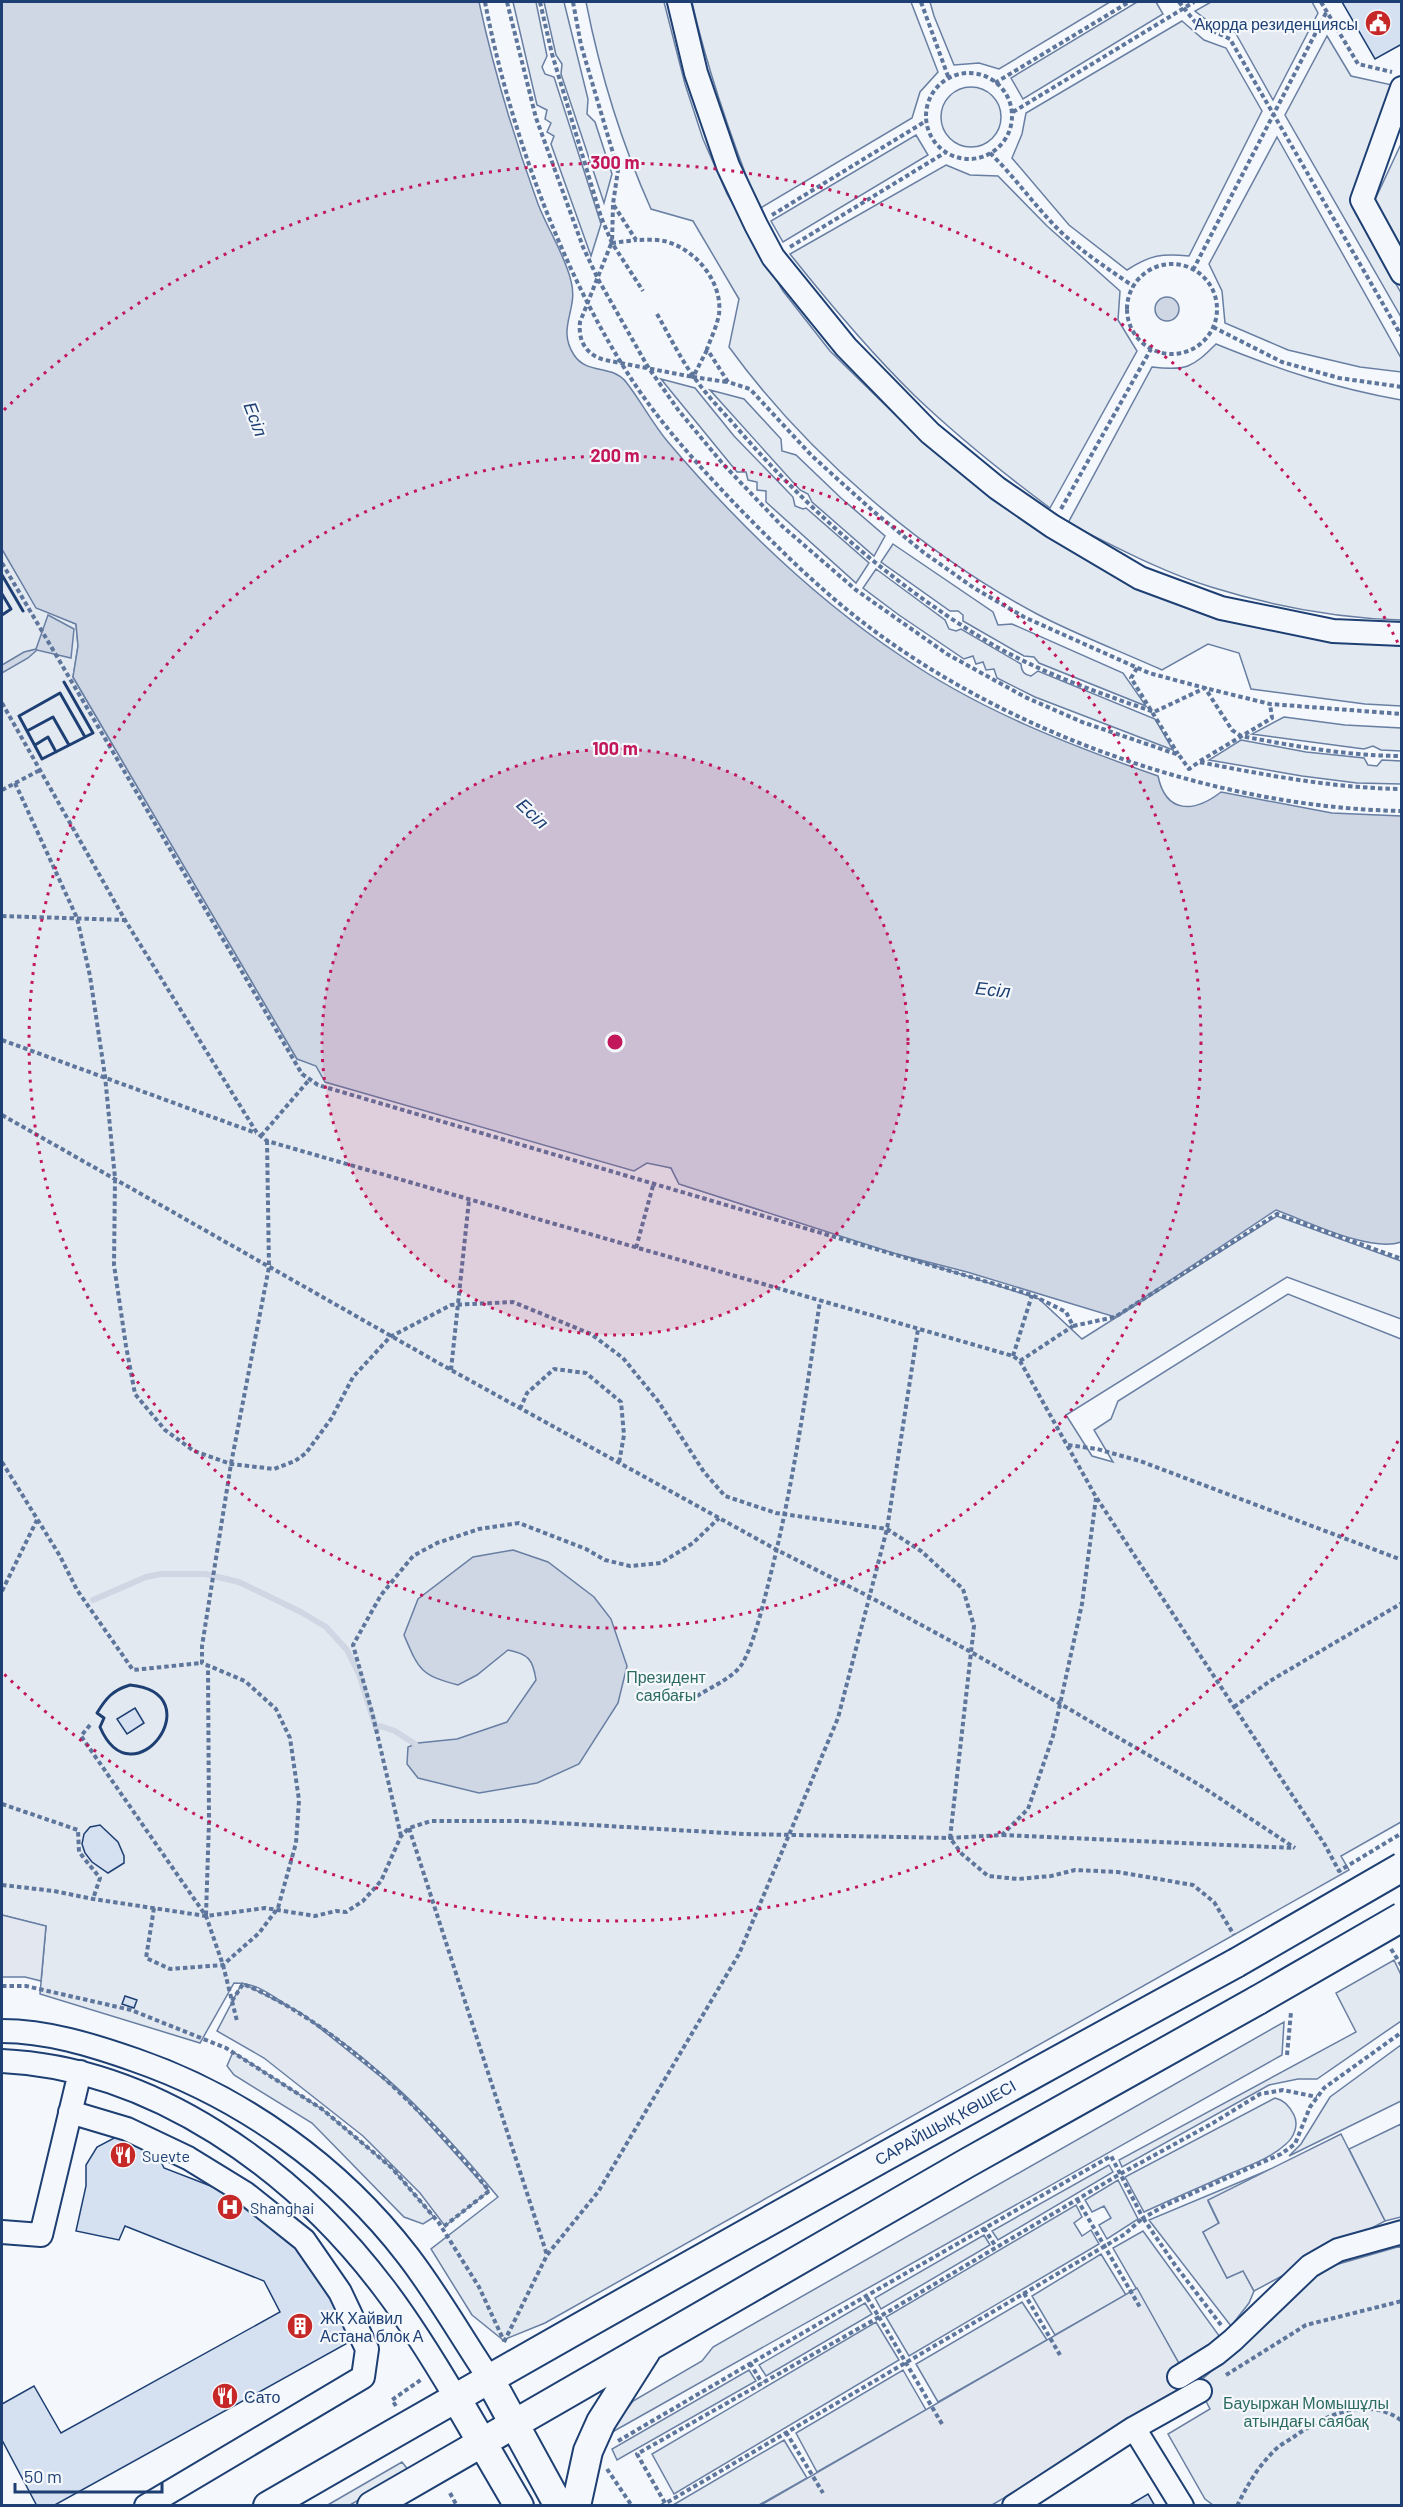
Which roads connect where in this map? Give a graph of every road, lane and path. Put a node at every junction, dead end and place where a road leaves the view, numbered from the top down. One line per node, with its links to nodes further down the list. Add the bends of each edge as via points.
1 (485, 2): 32 (path, via 523,143 556,233)
2 (507, 2): 29 (path, via 536,118)
3 (540, 2): 25 (path, via 552,54)
4 (573, 2): 22 (path, via 580,45 618,170)
5 (679, 2): 23 (street, via 696,73 728,165)
6 (921, 2): 14 (path)
7 (1129, 2): 15 (path)
8 (1179, 2): 11 (path)
9 (1194, 2): 11 (path)
10 (1321, 2): 12 (path)
11 (1183, 8): 17 (path); 18 (path, via 1196,23 1230,39)
12 (1327, 11): 13 (path, via 1358,64); 18 (path)
13 (1401, 74)
14 (949, 79): 15 (path, via 968,74); 19 (path, via 933,92 927,104)
15 (995, 83): 17 (path)
16 (1401, 88): 28 (street, via 1362,200)
17 (1013, 112): 21 (path, via 1002,144)
18 (1273, 115): 27 (path); 35 (path)
19 (926, 122): 20 (path, via 928,133); 23 (path)
20 (946, 152): 21 (path, via 962,159 977,159); 26 (path)
21 (990, 153): 30 (path, via 1061,231)
22 (613, 204): 24 (path); 25 (path)
23 (756, 225): 26 (street)
24 (636, 240): 25 (path); 36 (path, via 662,240 677,245 691,254 713,281 719,297 719,314)
25 (612, 243): 29 (path); 31 (path)
26 (774, 257): 43 (street, via 846,347 930,433 997,488)
27 (1193, 270): 30 (path, via 1171,264 1157,267); 34 (path, via 1214,294)
28 (1401, 273)
29 (598, 279): 32 (path); 39 (path)
30 (1133, 285): 37 (path, via 1127,315 1141,343)
31 (644, 291)
32 (589, 303): 38 (path); 38 (path, via 580,322 581,341 595,357)
33 (657, 314): 40 (path)
34 (1212, 327): 37 (path, via 1199,345 1185,352 1169,354); 42 (path, via 1282,362 1339,378)
35 (1401, 338)
36 (707, 349): 40 (path); 41 (path)
37 (1151, 349): 43 (path)
38 (622, 363): 39 (path); 58 (path, via 698,465 806,573 868,627 1008,713 1099,750)
39 (648, 367): 40 (path); 53 (path, via 723,464 782,526 856,590 947,654 1025,698)
40 (693, 377): 41 (path); 50 (path, via 766,461 827,521 896,579 992,644 1089,689)
41 (728, 382): 46 (path, via 750,389 812,456 873,511 974,588 1024,617)
42 (1401, 387)
43 (1052, 526): 45 (street, via 1140,578 1221,608 1333,631)
44 (2, 562): 68 (path)
45 (1401, 634)
46 (1137, 668): 47 (path); 50 (path, via 1131,678)
47 (1205, 688): 49 (path); 50 (path); 52 (path)
48 (2, 703): 57 (path)
49 (1270, 704): 51 (path); 52 (path, via 1272,718)
50 (1154, 712): 53 (path)
51 (1401, 714)
52 (1240, 736): 54 (path, via 1310,748); 55 (path)
53 (1179, 755): 56 (path)
54 (1401, 756)
55 (1199, 762): 56 (path); 60 (path, via 1289,780)
56 (1189, 769): 58 (path)
57 (40, 770): 59 (path); 65 (path)
58 (1185, 778): 62 (path, via 1294,800)
59 (15, 783): 61 (path); 64 (path)
60 (1401, 789)
61 (2, 790)
62 (1401, 811)
63 (2, 916): 64 (path)
64 (77, 918): 65 (path); 67 (path)
65 (125, 920): 70 (path)
66 (2, 1040): 67 (path)
67 (105, 1076): 70 (path); 72 (path)
68 (309, 1080): 70 (path); 73 (path)
69 (2, 1115): 72 (path)
70 (259, 1135): 71 (path)
71 (267, 1141): 74 (path); 77 (path)
72 (115, 1178): 77 (path); 91 (path, via 114,1265 135,1394 165,1430 194,1451)
73 (654, 1182): 75 (path); 78 (path)
74 (469, 1200): 75 (path); 80 (path)
75 (636, 1248): 79 (path)
76 (1401, 1259): 81 (path, via 1277,1214 1115,1317)
77 (269, 1267): 83 (path); 91 (path)
78 (1032, 1295): 81 (path, via 1066,1312); 84 (path)
79 (820, 1301): 82 (path); 93 (path)
80 (458, 1305): 83 (path); 86 (path); 93 (path, via 513,1302 591,1334 623,1358 724,1496)
81 (1073, 1326): 85 (path)
82 (918, 1329): 84 (path); 96 (path)
83 (390, 1337): 86 (path); 91 (path, via 353,1377 331,1419 306,1453 274,1470)
84 (1012, 1356): 85 (path)
85 (1020, 1361): 88 (path)
86 (451, 1370): 87 (path)
87 (520, 1409): 90 (path); 90 (path, via 527,1393 554,1369 586,1373 621,1402 624,1436)
88 (1068, 1445): 92 (path); 98 (path, via 1140,1461)
89 (2, 1462): 95 (path)
90 (619, 1463): 94 (path)
91 (231, 1464): 103 (path)
92 (1096, 1497): 106 (path, via 1082,1604); 107 (path)
93 (785, 1514): 96 (path); 97 (path)
94 (719, 1518): 97 (path); 114 (path, via 693,1543 661,1563 630,1566 605,1560 519,1524 479,1529 413,1556 381,1595 353,1645)
95 (37, 1520): 99 (path); 103 (path, via 77,1590 133,1670)
96 (887, 1529): 100 (path); 102 (path, via 921,1551 963,1589 974,1626)
97 (777, 1550): 100 (path); 105 (path, via 761,1613 742,1664)
98 (1401, 1560)
99 (2, 1591)
100 (868, 1596): 102 (path); 112 (path, via 838,1718)
101 (1401, 1603): 107 (path, via 1270,1681)
102 (971, 1652): 106 (path); 115 (path)
103 (202, 1663): 104 (path)
104 (208, 1666): 120 (path, via 245,1681 276,1709 290,1738 299,1800 296,1843); 121 (path)
105 (697, 1696)
106 (1059, 1704): 113 (path, via 1053,1736 1028,1809); 113 (path, via 1198,1784 1295,1848)
107 (1234, 1707): 111 (path, via 1326,1845 1339,1871)
108 (90, 1725): 121 (path, via 81,1736)
109 (2, 1803): 118 (path, via 78,1830 79,1852 100,1878)
110 (409, 1828): 112 (path, via 431,1821 523,1821); 114 (path); 144 (path)
111 (1401, 1833)
112 (790, 1834): 115 (path); 144 (path, via 739,1954 598,2192)
113 (1002, 1835): 115 (path)
114 (401, 1836): 120 (path, via 381,1881 363,1901 346,1912 315,1916)
115 (950, 1838): 123 (path, via 988,1876 1018,1879 1075,1870 1118,1872 1193,1885 1214,1902)
116 (1401, 1867): 158 (main road, САРАЙШЫҚ КӨШЕСІ, bridge, via 1236,1963 938,2125)
117 (2, 1885): 118 (path)
118 (93, 1899): 119 (path)
119 (154, 1908): 121 (path); 124 (path, via 146,1958 170,1969)
120 (276, 1910): 121 (path); 124 (path, via 259,1933)
121 (206, 1916): 124 (path)
122 (1401, 1917): 152 (main road, bridge)
123 (1234, 1935)
124 (223, 1965): 125 (path)
125 (232, 2001): 127 (path); 138 (path, via 243,1984 303,2016 401,2093 460,2154 489,2191)
126 (1291, 2012): 130 (path)
127 (237, 2021)
128 (2, 2031): 158 (street, via 40,2034 94,2046 160,2068 220,2096 304,2151 348,2189 408,2255)
129 (1401, 2032): 133 (path)
130 (1287, 2055)
131 (2, 2061): 132 (street)
132 (80, 2072): 134 (street); 161 (street, via 191,2118 284,2181 325,2219 384,2287)
133 (1317, 2097): 135 (path, via 1283,2090 1260,2094); 137 (path, via 1295,2144 1281,2154)
134 (70, 2112): 140 (street, via 41,2235); 174 (street, via 128,2129 188,2158 245,2193 303,2240 340,2292 367,2349 363,2377)
135 (1120, 2174): 136 (path); 137 (path); 139 (path, via 1111,2156)
136 (1077, 2199): 142 (path); 143 (path)
137 (1143, 2218): 142 (path); 150 (path)
138 (442, 2228)
139 (984, 2228): 143 (path); 146 (path)
140 (2, 2232)
141 (1401, 2232): 150 (street, via 1338,2250 1310,2266)
142 (1105, 2246): 145 (path); 148 (path)
143 (996, 2247): 149 (path)
144 (547, 2255): 151 (path)
145 (1023, 2293): 153 (path); 154 (path)
146 (866, 2296): 149 (path); 155 (path)
147 (1401, 2301): 160 (path, via 1306,2325)
148 (1141, 2309)
149 (879, 2317): 154 (path); 159 (path)
150 (1233, 2340): 157 (street)
151 (504, 2342)
152 (648, 2347): 164 (main road); 180 (main road, via 592,2441)
153 (1060, 2355)
154 (906, 2362): 165 (path); 167 (path)
155 (750, 2363): 159 (path); 169 (path)
156 (425, 2377): 162 (path, via 392,2400)
157 (1179, 2377)
158 (489, 2378): 161 (main road, САРАЙШЫҚ КӨШЕСІ); 164 (main road)
159 (762, 2384): 173 (path, via 637,2454)
160 (1200, 2391): 166 (street)
161 (456, 2398): 168 (main road); 175 (main road, САРАЙШЫҚ КӨШЕСІ)
162 (398, 2410)
163 (1401, 2421): 184 (path, via 1374,2409 1328,2415 1275,2450 1252,2477)
164 (514, 2424): 168 (main road); 179 (main road)
165 (942, 2424)
166 (1134, 2428): 182 (street); 183 (street)
167 (786, 2432): 172 (path); 173 (path)
168 (483, 2442): 176 (main road); 178 (main road)
169 (617, 2442)
170 (602, 2462): 181 (path)
171 (450, 2493): 177 (path)
172 (822, 2493)
173 (663, 2504)
174 (146, 2505)
175 (268, 2505)
176 (372, 2505)
177 (457, 2505)
178 (519, 2505)
179 (559, 2505)
180 (576, 2505)
181 (632, 2505)
182 (1014, 2505)
183 (1182, 2505)
184 (1237, 2505)

